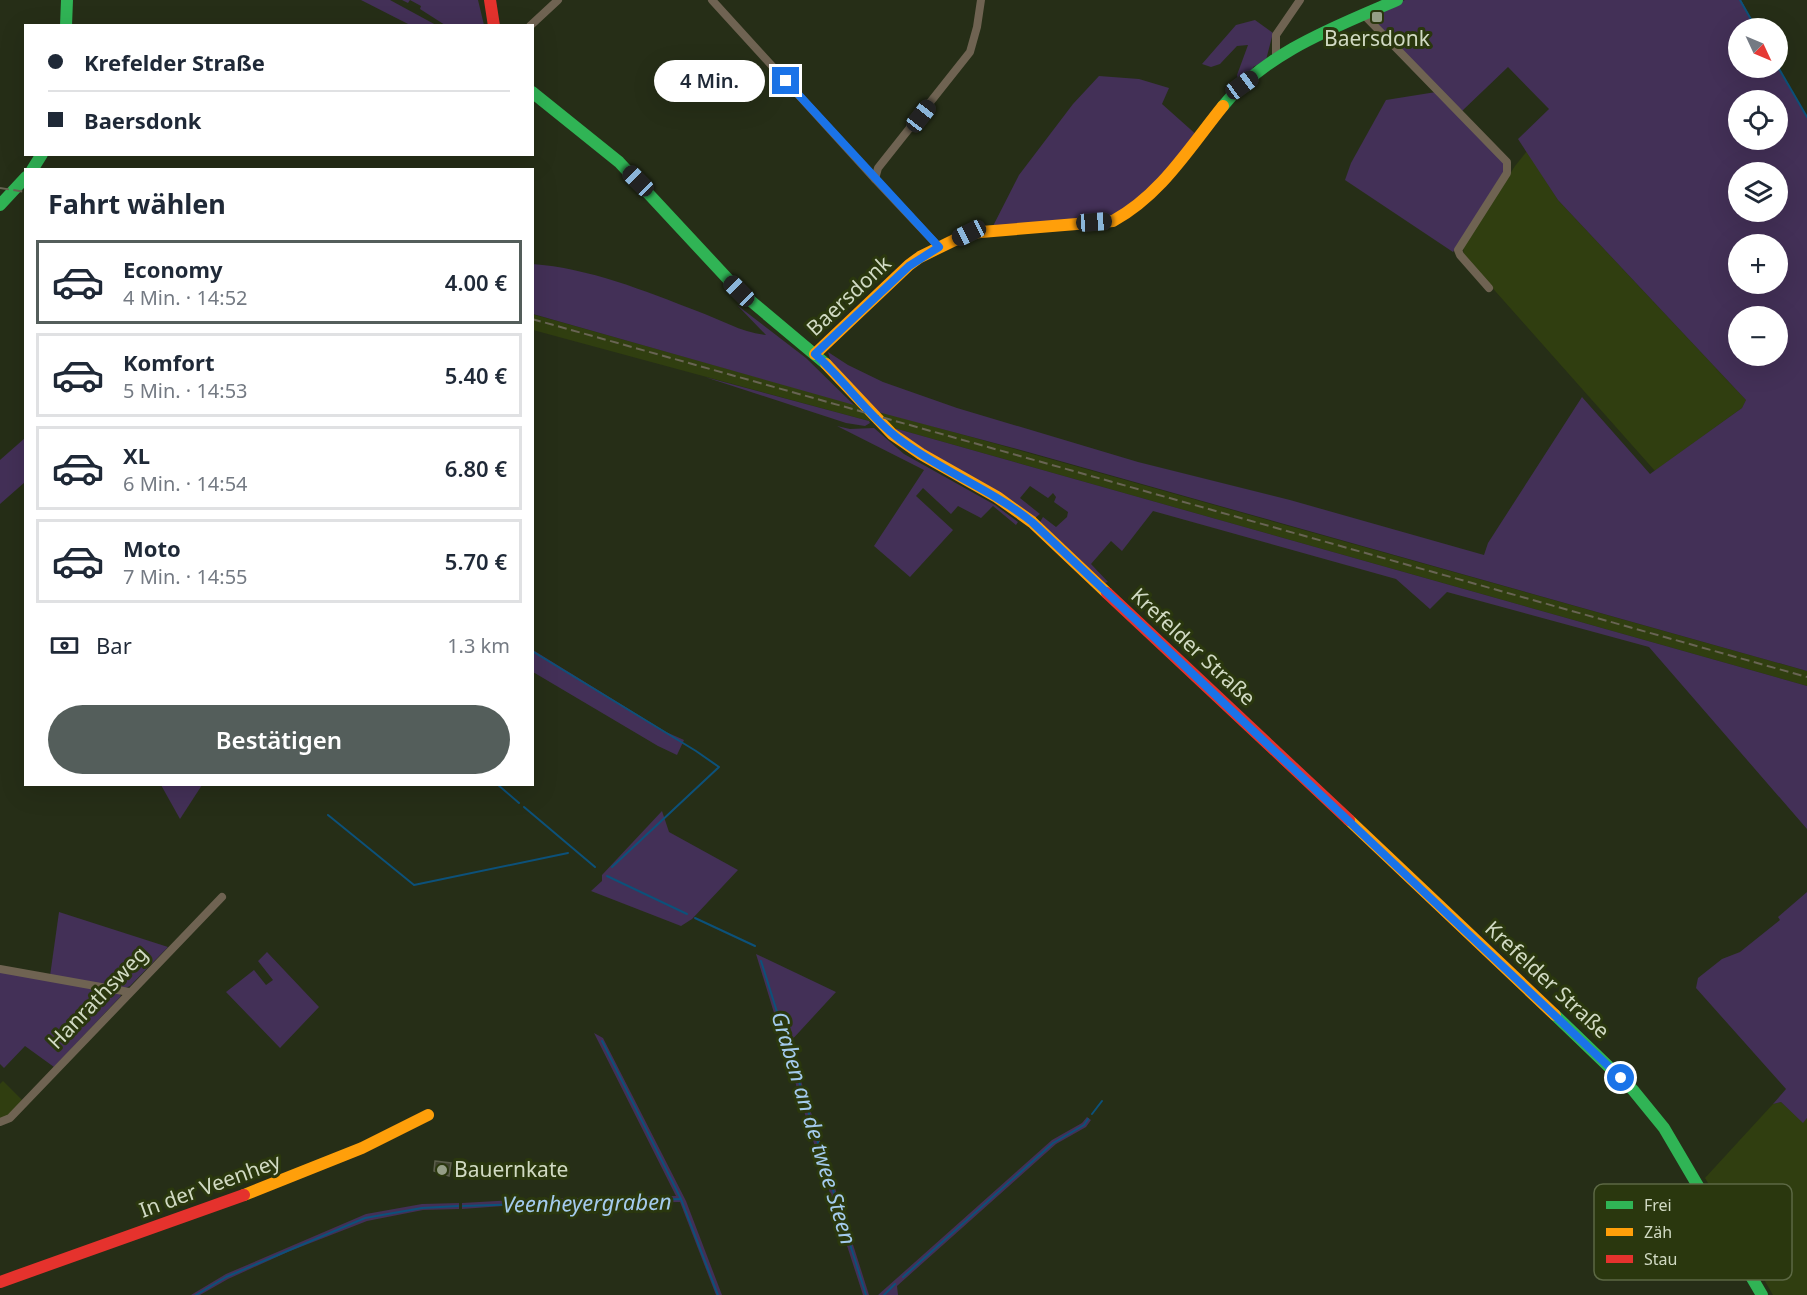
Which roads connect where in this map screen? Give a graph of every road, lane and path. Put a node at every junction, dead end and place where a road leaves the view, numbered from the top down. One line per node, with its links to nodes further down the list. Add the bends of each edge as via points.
1 (67, 0): 9 (main road)
2 (490, 0): 10 (main road)
3 (558, 0): 11 (street)
4 (712, 0): 15 (street)
5 (981, 0): 15 (street, via 970,52 878,168)
6 (1300, 0): 12 (street, via 1276,35)
7 (1397, 0): 8 (main road, Baersdonk)
8 (1364, 15): 12 (main road, Baersdonk); 18 (street, via 1507,162 1507,173 1458,250)
9 (66, 24)
10 (494, 24)
11 (533, 24)
12 (1276, 60): 17 (main road, Baersdonk, via 1242,85 1159,186 1129,214 1113,221 969,233)
13 (534, 94): 19 (main road, Krefelder Straße, via 619,162 739,291)
14 (24, 179): 16 (main road)
15 (875, 179): 17 (street)
16 (0, 205)
17 (939, 247): 19 (main road, Baersdonk, via 909,266)
18 (1489, 288)
19 (815, 354): 25 (main road, Krefelder Straße, via 901,441 1032,522 1609,1065 1664,1128)
20 (222, 897): 22 (street, Hanrathsweg)
21 (0, 969): 22 (street)
22 (129, 992): 24 (street, Hanrathsweg, via 10,1118)
23 (428, 1115): 27 (main road, In der Veenhey, via 362,1148 256,1191)
24 (0, 1122)
25 (1697, 1184)
26 (1753, 1280): 28 (main road, Krefelder Straße)
27 (0, 1282)
28 (1762, 1295)

